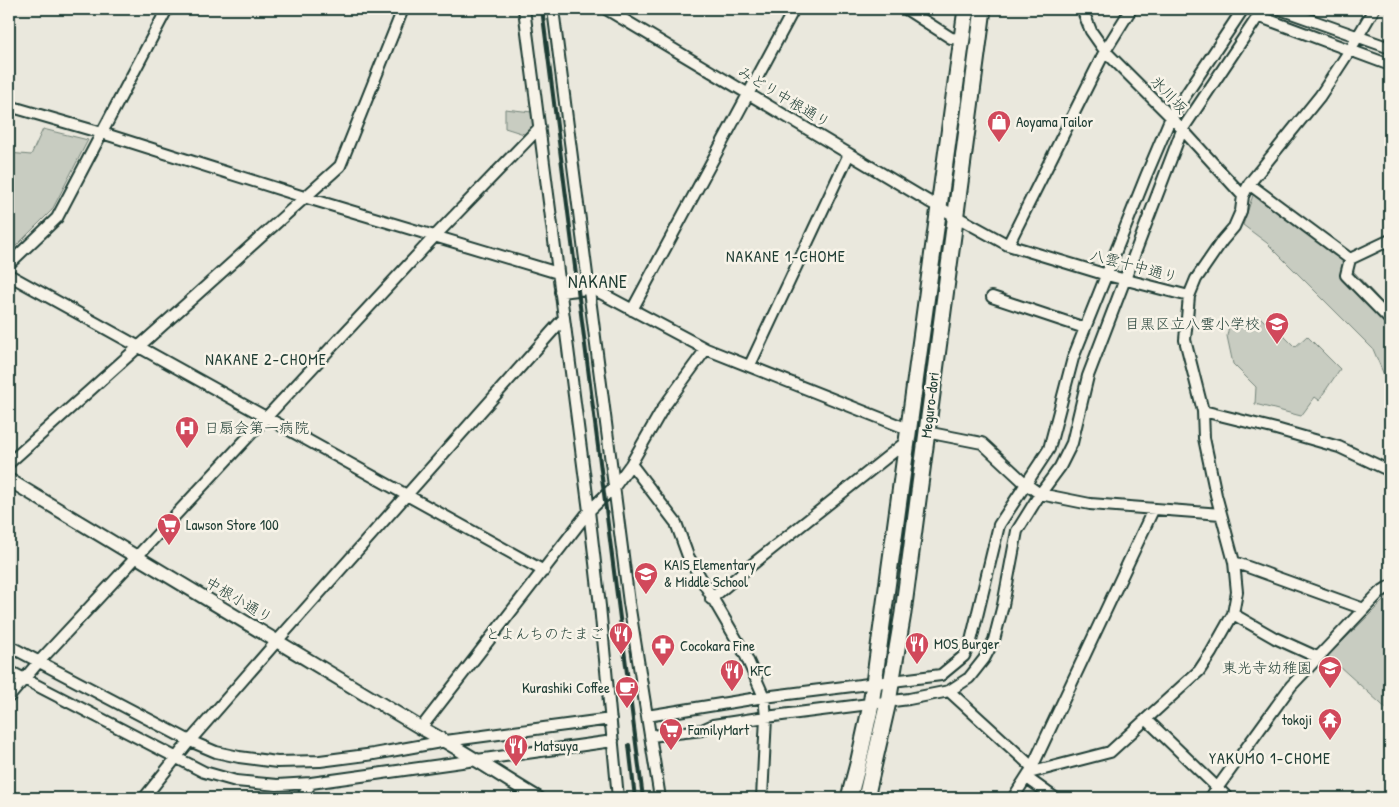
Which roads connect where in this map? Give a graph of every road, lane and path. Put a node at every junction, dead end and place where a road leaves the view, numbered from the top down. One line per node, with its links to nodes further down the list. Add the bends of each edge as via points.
1 (167, 9): 27 (street)
2 (403, 9): 31 (street, via 340,166)
3 (524, 9): 25 (street)
4 (554, 9): 42 (street)
5 (606, 9): 22 (street, みどり中根通り)
6 (794, 9): 22 (street)
7 (906, 9): 17 (street, via 951,38)
8 (966, 9): 17 (main road, Meguro-dori)
9 (982, 9): 32 (main road, Meguro-dori)
10 (1082, 9): 19 (street, 氷川坂, via 1091,32)
11 (1131, 9): 19 (street)
12 (1243, 9): 24 (street)
13 (1280, 9): 16 (street)
14 (1374, 9): 16 (street)
15 (1260, 13): 20 (street); 26 (street)
16 (1357, 36): 18 (street); 20 (street)
17 (962, 39): 32 (main road, Meguro-dori)
18 (1390, 48)
19 (1105, 50): 24 (street, 氷川坂); 35 (street)
20 (1350, 50): 21 (street); 29 (street, via 1320,96)
21 (1390, 65)
22 (749, 94): 28 (street, みどり中根通り); 46 (street)
23 (9, 106): 27 (street)
24 (1171, 117): 26 (street, 氷川坂); 39 (street)
25 (540, 127): 33 (street); 38 (street)
26 (1182, 130): 30 (street, 氷川坂); 41 (street)
27 (102, 133): 31 (street); 37 (street, via 57,218)
28 (850, 154): 32 (street, みどり中根通り); 52 (street)
29 (1249, 184): 30 (street); 36 (street)
30 (1243, 196): 44 (street, via 1234,227 1196,279)
31 (304, 197): 33 (street); 50 (street)
32 (947, 212): 35 (street, 八雲十中通り); 55 (main road, Meguro-dori); 56 (main road, Meguro-dori)
33 (435, 236): 38 (street); 54 (street)
34 (1390, 240): 36 (street)
35 (1008, 245): 39 (street, 八雲十中通り)
36 (1350, 259): 48 (street, via 1346,275)
37 (9, 264)
38 (558, 273): 43 (street)
39 (1107, 275): 41 (street, 八雲十中通り); 49 (street)
40 (9, 276): 50 (street)
41 (1124, 279): 44 (street, 八雲十中通り); 64 (street, via 1088,376 1072,443 1060,467)
42 (588, 289): 43 (street); 46 (street); 62 (street)
43 (560, 292): 47 (street)
44 (1189, 296): 53 (street, 八雲十中通り, via 1185,340)
45 (992, 298): 49 (street)
46 (632, 310): 51 (street)
47 (564, 318): 63 (street); 66 (street)
48 (1390, 320)
49 (1086, 328): 61 (street, via 1073,358 1049,449)
50 (138, 346): 54 (street); 57 (street)
51 (706, 349): 52 (street); 58 (street, via 663,408)
52 (750, 365): 56 (street)
53 (1203, 411): 59 (street, via 1339,447); 67 (street, 八雲十中通り, via 1204,438)
54 (267, 417): 63 (street); 68 (street)
55 (926, 432): 61 (street, via 982,443); 81 (main road, Meguro-dori)
56 (907, 436): 72 (street); 82 (main road, Meguro-dori)
57 (9, 463)
58 (631, 464): 62 (street); 72 (street, via 676,523 688,556)
59 (1390, 472)
60 (9, 480): 68 (street, 中根小通り)
61 (1026, 484): 64 (street); 81 (street, via 999,525 971,641 964,656 941,675)
62 (615, 486): 66 (street); 88 (street)
63 (407, 494): 70 (street); 75 (street)
64 (1040, 494): 65 (street, via 1090,504); 83 (street, via 1017,531 994,640 969,678)
65 (1153, 510): 67 (street); 99 (street)
66 (589, 511): 70 (street); 91 (street)
67 (1221, 514): 69 (street, 八雲十中通り)
68 (136, 557): 75 (street, 中根小通り); 78 (street)
69 (1234, 562): 73 (street); 74 (street, 八雲十中通り, via 1237,592)
70 (544, 571): 92 (street)
71 (1390, 586): 73 (street)
72 (711, 599): 85 (street, via 744,654)
73 (1364, 609): 77 (street)
74 (1233, 614): 77 (street); 90 (street, via 1199,671)
75 (277, 642): 92 (street, 中根小通り); 95 (street)
76 (9, 646): 78 (street)
77 (1317, 657): 101 (street, via 1277,704)
78 (37, 663): 80 (street); 95 (street)
79 (9, 671): 80 (street)
80 (25, 677): 84 (street); 97 (street)
81 (891, 682): 82 (street); 86 (main road, Meguro-dori)
82 (873, 684): 85 (street); 87 (main road, Meguro-dori)
83 (948, 691): 86 (street); 99 (street)
84 (9, 697)
85 (764, 697): 88 (street); 89 (street)
86 (888, 702): 87 (street); 109 (main road, Meguro-dori)
87 (871, 705): 89 (street); 108 (main road, Meguro-dori)
88 (647, 717): 93 (street)
89 (766, 717): 93 (street, via 713,725 702,730); 107 (street)
90 (1146, 719): 99 (street, via 1110,752); 101 (street)
91 (612, 722): 94 (street); 96 (street)
92 (421, 728): 96 (street, 中根小通り)
93 (650, 733): 106 (street)
94 (613, 739): 98 (street); 105 (street)
95 (189, 742): 96 (street, via 216,752 277,762); 97 (street)
96 (450, 744): 98 (street, 中根小通り)
97 (177, 757): 100 (street, via 204,772 236,781 277,785); 102 (street)
98 (473, 759): 100 (street); 104 (street)
99 (1029, 772): 110 (street); 111 (street)
100 (311, 783): 103 (street)
101 (1218, 788): 112 (street); 113 (street)
102 (144, 798)
103 (302, 798)
104 (538, 798)
105 (618, 798)
106 (660, 798)
107 (762, 798)
108 (849, 798)
109 (866, 798)
110 (1013, 798)
111 (1056, 798)
112 (1210, 798)
113 (1228, 798)

